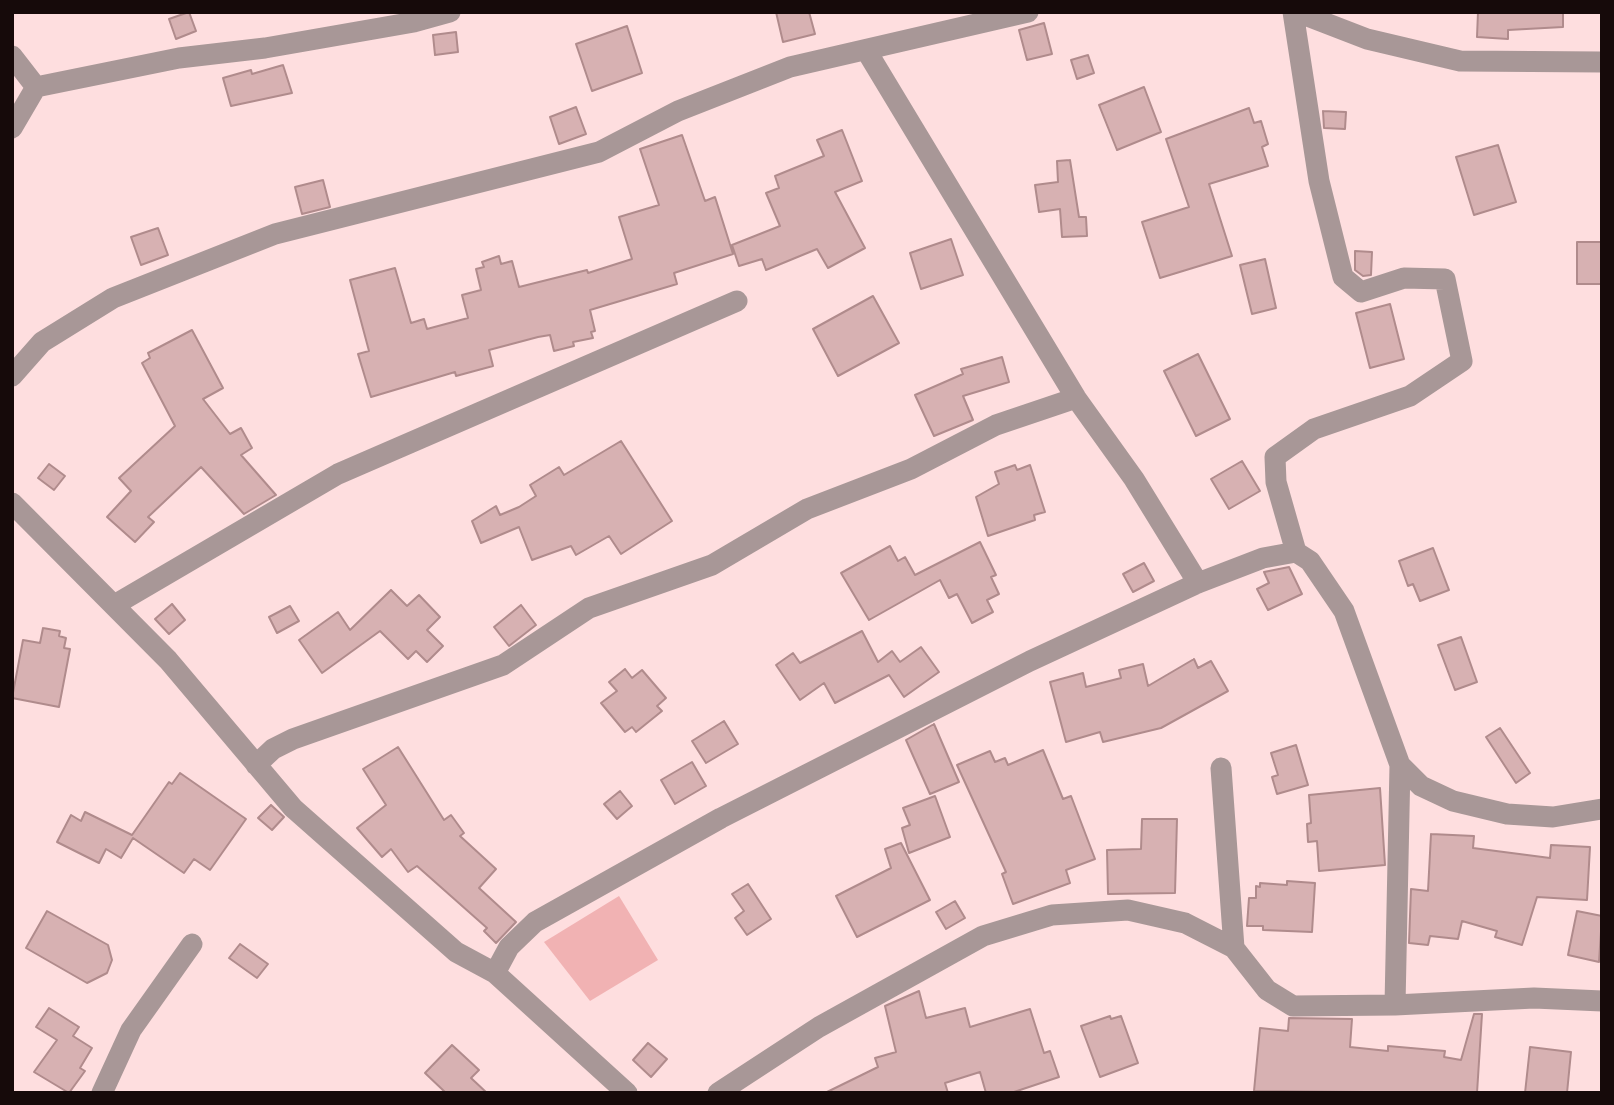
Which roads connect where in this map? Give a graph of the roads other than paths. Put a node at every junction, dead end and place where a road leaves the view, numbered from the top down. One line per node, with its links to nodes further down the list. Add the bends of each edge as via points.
1 (450, 12): 7 (street, via 400,25 179,58)
2 (1028, 12): 4 (street)
3 (1295, 12): 6 (street, via 1367,39 1460,61); 13 (street, via 1319,181 1343,277 1361,292 1404,278 1445,279 1462,361 1410,396 1314,429 1275,457 1276,482)
4 (866, 50): 10 (street, via 790,67 678,111 599,152 275,234 176,271 113,298 42,342); 11 (street)
5 (12, 56): 7 (street)
6 (1602, 62)
7 (36, 86): 8 (street)
8 (12, 128)
9 (737, 301): 15 (street, via 338,474)
10 (12, 376)
11 (1076, 398): 14 (street, via 1134,479); 16 (street, via 996,425 911,469 807,509 712,565 589,608 503,665 293,739)
12 (12, 503): 15 (street)
13 (1296, 552): 14 (street, via 1263,558); 17 (street, via 1310,561 1344,611)
14 (1198, 583): 22 (street, via 1030,661 594,888 535,922 509,947)
15 (116, 604): 16 (street)
16 (256, 765): 22 (street, via 293,808 423,925 456,952)
17 (1400, 765): 19 (street, via 1421,786 1453,802 1507,814 1553,817); 24 (street)
18 (1221, 768): 21 (street)
19 (1602, 808)
20 (192, 944): 25 (street, via 131,1030)
21 (1234, 948): 24 (street, via 1267,990 1293,1006); 27 (street, via 1185,923 1128,909 1052,915 983,936 819,1027)
22 (495, 972): 26 (street)
23 (1602, 1001): 24 (street, via 1534,998)
24 (1395, 1005)
25 (102, 1093)
26 (627, 1093)
27 (718, 1093)

